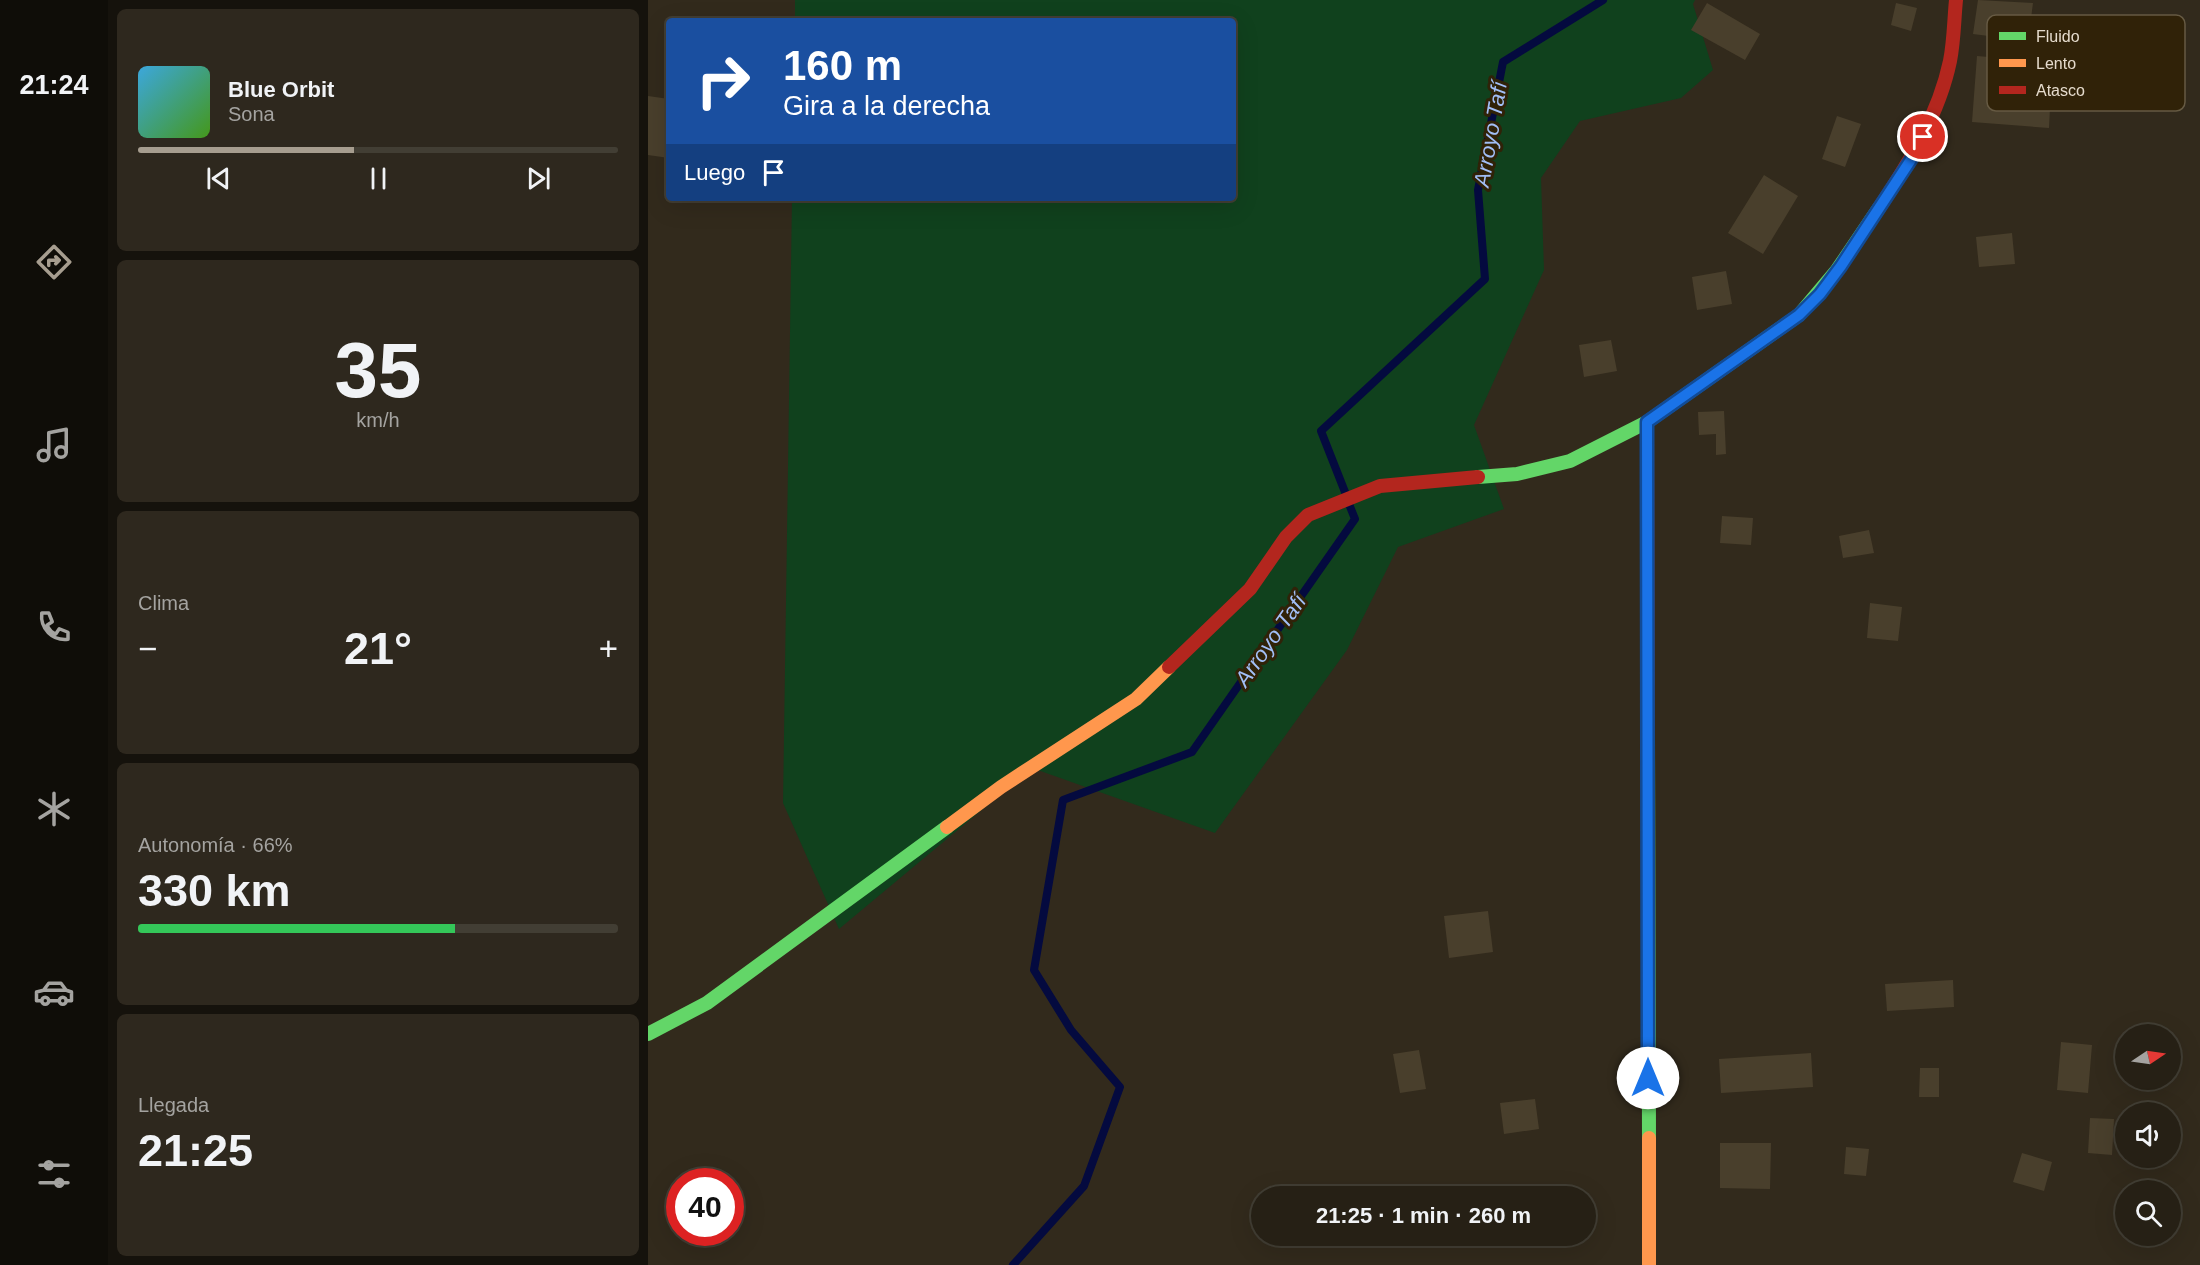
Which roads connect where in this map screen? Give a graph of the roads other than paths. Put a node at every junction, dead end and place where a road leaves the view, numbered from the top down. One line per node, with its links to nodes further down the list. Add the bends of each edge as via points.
1 (1956, 0): 2 (street, via 1948,69 1932,118 1914,155 1827,285 1799,315)
2 (1647, 422): 3 (street, via 1570,461 1543,469 1400,482 1308,515 1286,537 1250,589 1136,699 1001,787 707,1003); 4 (street)
3 (648, 1034)
4 (1649, 1265)

